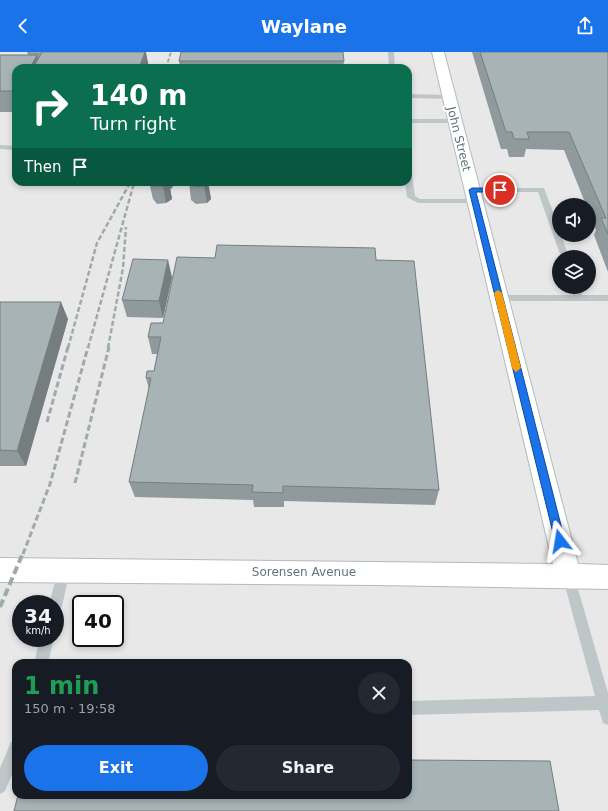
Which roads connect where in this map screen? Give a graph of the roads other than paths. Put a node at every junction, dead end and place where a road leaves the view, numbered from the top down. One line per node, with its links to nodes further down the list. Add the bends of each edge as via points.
1 (391, 52): 3 (lane)
2 (438, 52): 5 (street, John Street)
3 (392, 64)
4 (412, 96): 5 (lane)
5 (449, 97): 7 (street, John Street)
6 (412, 121): 7 (lane)
7 (455, 121): 11 (street, John Street)
8 (0, 147): 9 (lane)
9 (12, 148)
10 (410, 186): 11 (lane, via 411,197 418,201)
11 (474, 196): 12 (lane, via 541,190); 14 (street, John Street)
12 (562, 250)
13 (578, 294): 15 (lane)
14 (499, 298): 15 (lane); 19 (street, John Street)
15 (579, 298): 16 (lane)
16 (608, 298)
17 (0, 570): 18 (street, Sorensen Avenue)
18 (64, 571): 19 (street, Sorensen Avenue); 21 (lane)
19 (568, 576): 20 (street, Sorensen Avenue); 24 (lane)
20 (608, 577)
21 (58, 595)
22 (45, 647): 23 (lane)
23 (42, 659)
24 (604, 703): 25 (lane); 26 (lane)
25 (412, 708)
26 (608, 718)
27 (12, 757): 28 (lane)
28 (0, 786)

